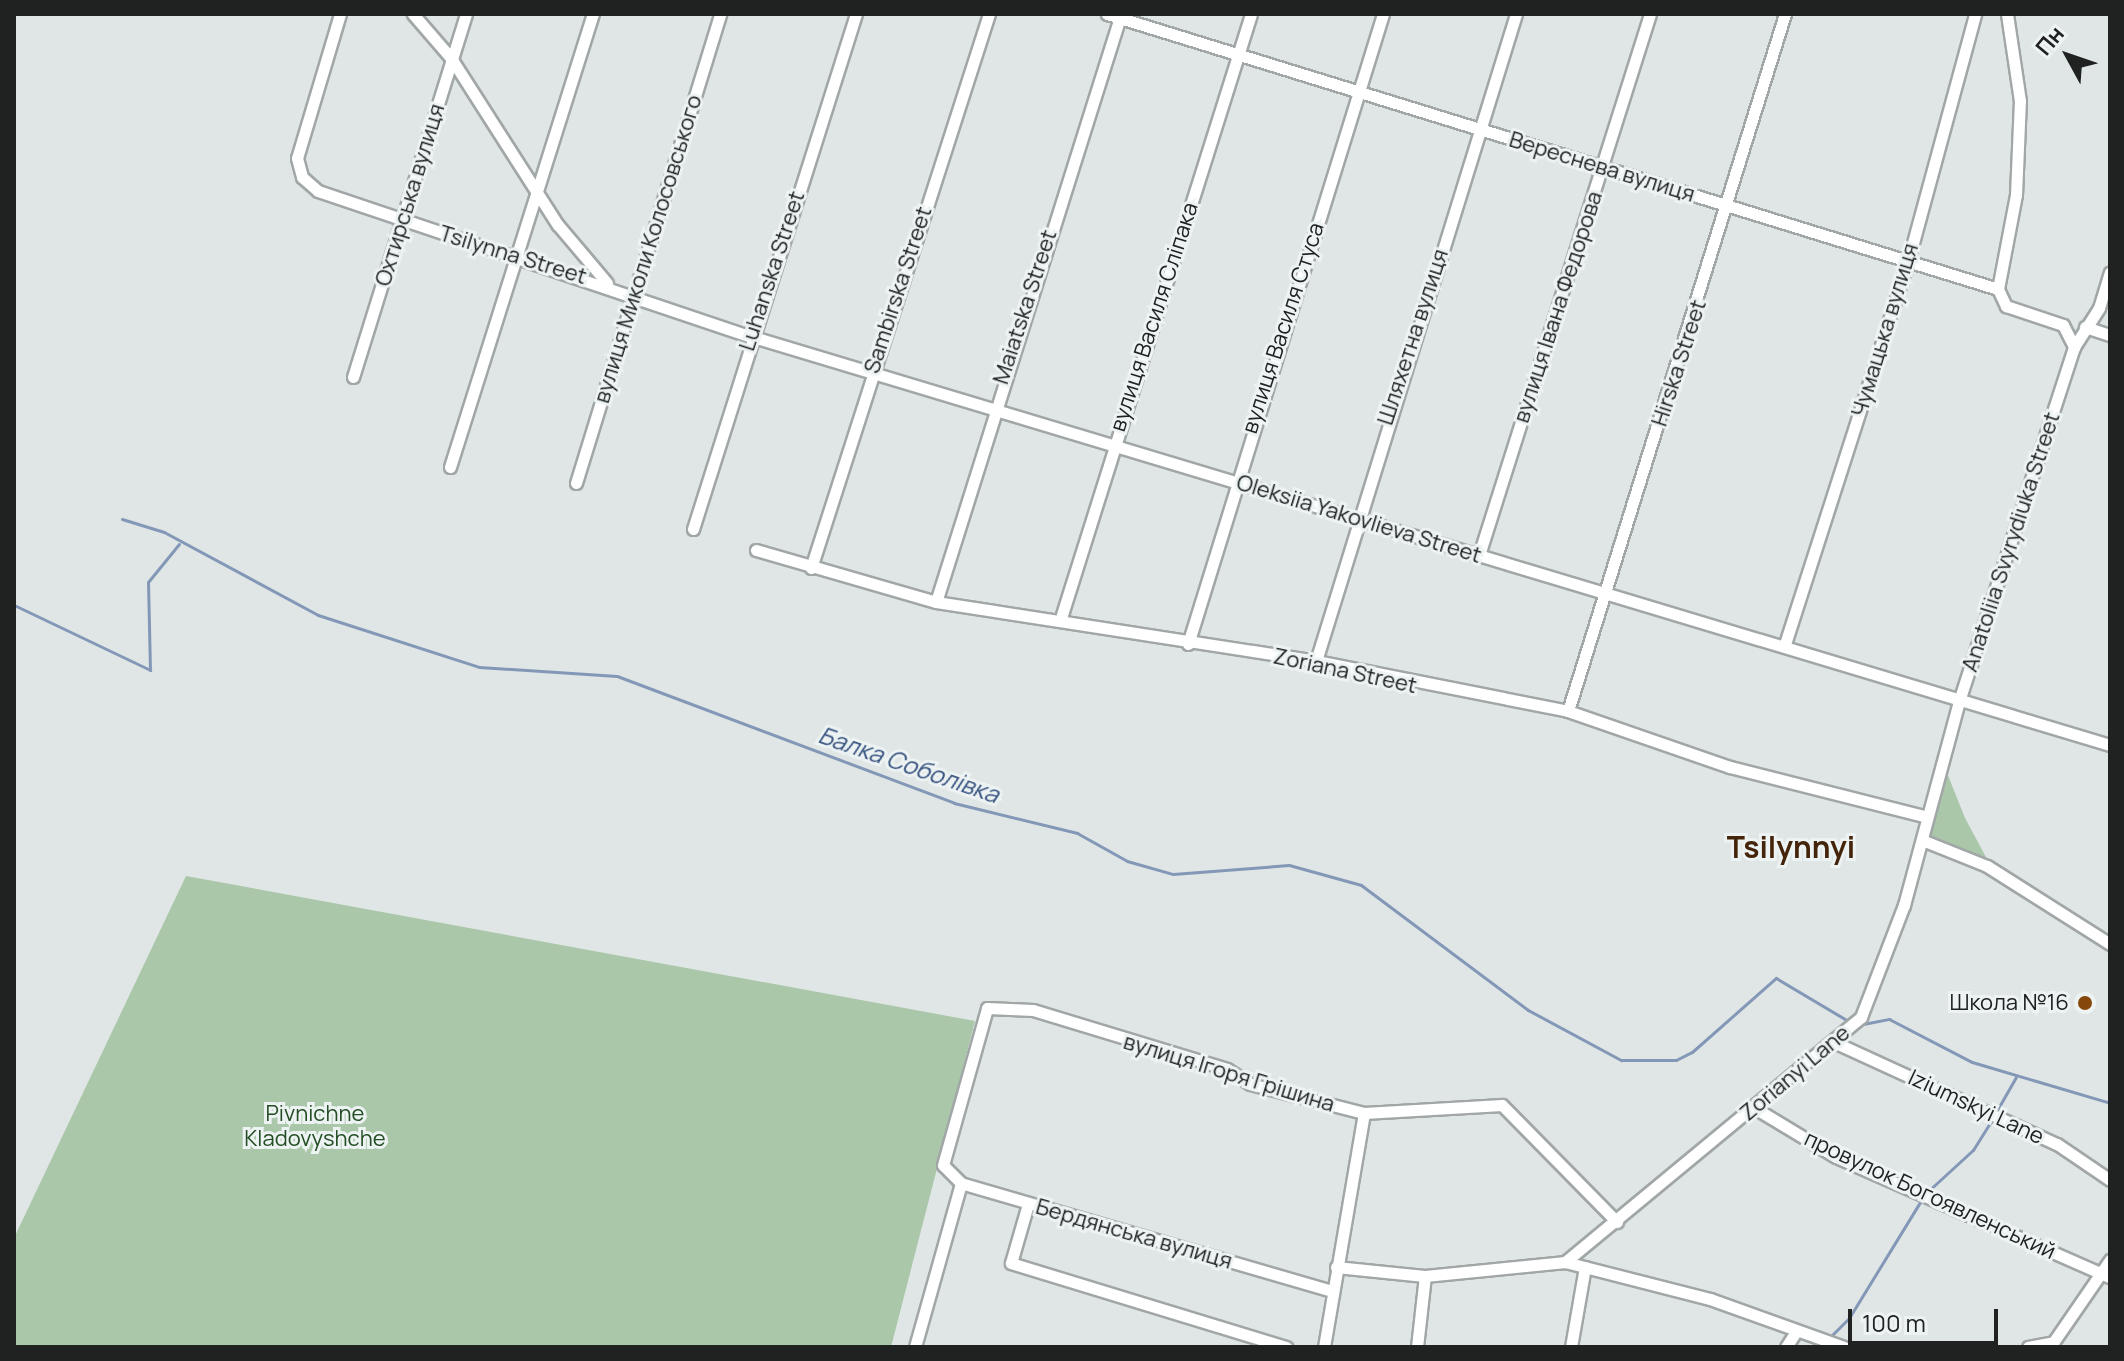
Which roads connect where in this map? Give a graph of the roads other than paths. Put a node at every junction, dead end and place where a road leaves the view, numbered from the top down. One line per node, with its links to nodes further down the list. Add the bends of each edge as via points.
1 (340, 14): 24 (street, Tsilynna Street, via 297,158 309,186)
2 (413, 14): 18 (street, Tsilynna Street)
3 (466, 14): 18 (street, Охтирська вулиця)
4 (593, 14): 22 (street)
5 (720, 14): 30 (street, вулиця Миколи Колосовського)
6 (856, 14): 33 (street, Luhanska Street)
7 (989, 14): 35 (street, Sambirska Street)
8 (1107, 14): 16 (street, Вереснева вулиця)
9 (1251, 14): 17 (street, вулиця Василя Сліпака)
10 (1383, 14): 19 (street, вулиця Василя Стуса)
11 (1516, 14): 20 (street, Шляхетна вулиця)
12 (1650, 14): 21 (street, вулиця Івана Федорова)
13 (1785, 14): 23 (street, Hirska Street)
14 (1975, 14): 26 (street, Чумацька вулиця)
15 (2007, 14): 29 (street, via 2020,101 2016,195)
16 (1120, 16): 17 (street, Вереснева вулиця); 37 (street, Maiatska Street)
17 (1238, 55): 19 (street, Вереснева вулиця); 38 (street, вулиця Василя Сліпака)
18 (451, 58): 22 (street, Tsilynna Street); 24 (street, Охтирська вулиця)
19 (1359, 92): 20 (street, Вереснева вулиця); 40 (street, вулиця Василя Стуса)
20 (1479, 129): 21 (street, Вереснева вулиця); 42 (street, Шляхетна вулиця)
21 (1602, 167): 23 (street, Вереснева вулиця); 45 (street, вулиця Івана Федорова)
22 (537, 192): 25 (street); 28 (street, Tsilynna Street, via 587,264)
23 (1728, 207): 26 (street, Вереснева вулиця); 47 (street, Hirska Street)
24 (404, 221): 25 (street, Tsilynna Street); 36 (street, Охтирська вулиця)
25 (515, 254): 28 (street, Tsilynna Street); 39 (street)
26 (1907, 265): 29 (street, Вереснева вулиця); 51 (street, Чумацька вулиця)
27 (2110, 273): 31 (street, Anatoliia Svyrydiuka Street)
28 (611, 286): 30 (street, Oleksiia Yakovlieva Street)
29 (1998, 289): 34 (street, Вереснева вулиця, via 2006,306 2063,325)
30 (635, 294): 33 (street, Oleksiia Yakovlieva Street); 41 (street, вулиця Миколи Колосовського)
31 (2085, 327): 32 (street); 34 (street, Anatoliia Svyrydiuka Street)
32 (2110, 335)
33 (750, 336): 35 (street, Oleksiia Yakovlieva Street); 43 (street, Luhanska Street)
34 (2074, 347): 53 (street, Anatoliia Svyrydiuka Street)
35 (873, 370): 37 (street, Oleksiia Yakovlieva Street); 46 (street, Sambirska Street)
36 (353, 377)
37 (992, 409): 38 (street, Oleksiia Yakovlieva Street); 48 (street, Maiatska Street)
38 (1112, 446): 40 (street, Oleksiia Yakovlieva Street); 49 (street, вулиця Василя Сліпака)
39 (450, 467)
40 (1234, 482): 42 (street, Oleksiia Yakovlieva Street); 50 (street, вулиця Василя Стуса)
41 (576, 483)
42 (1355, 520): 45 (street, Oleksiia Yakovlieva Street); 52 (street, Шляхетна вулиця)
43 (693, 529)
44 (756, 550): 46 (street, Zoriana Street)
45 (1479, 555): 47 (street, Oleksiia Yakovlieva Street)
46 (811, 568): 48 (street, Zoriana Street)
47 (1605, 593): 51 (street, Oleksiia Yakovlieva Street); 54 (street, Hirska Street)
48 (936, 602): 49 (street, Zoriana Street)
49 (1060, 621): 50 (street, Zoriana Street)
50 (1188, 644): 52 (street, Zoriana Street)
51 (1785, 644): 53 (street, Oleksiia Yakovlieva Street)
52 (1316, 661): 54 (street, Zoriana Street)
53 (1960, 698): 55 (street, Oleksiia Yakovlieva Street); 56 (street, Anatoliia Svyrydiuka Street)
54 (1568, 711): 56 (street, Zoriana Street, via 1730,767)
55 (2110, 745)
56 (1927, 817): 57 (street, Zorianyi Lane)
57 (1922, 840): 58 (street, via 1987,866); 59 (street, Zorianyi Lane, via 1880,977 1861,1017)
58 (2110, 944)
59 (1836, 1043): 60 (street, Zorianyi Lane); 63 (street, Iziumskyi Lane, via 2046,1138)
60 (1753, 1107): 66 (street, Zorianyi Lane); 71 (street, провулок Богоявленський, via 1836,1157)
61 (1364, 1113): 62 (street, вулиця Ігоря Грішина, via 1250,1084 1227,1069 1033,1010 987,1008); 66 (street, вулиця Ігоря Грішина, via 1502,1105); 69 (street)
62 (943, 1165): 64 (street, Бердянська вулиця)
63 (2110, 1180)
64 (961, 1183): 65 (street, Бердянська вулиця); 76 (street)
65 (1028, 1204): 73 (street, Бердянська вулиця); 77 (street, via 1011,1263)
66 (1617, 1222): 68 (street, Zorianyi Lane)
67 (2110, 1260): 71 (street)
68 (1565, 1262): 70 (street); 72 (street)
69 (1336, 1267): 72 (street); 73 (street)
70 (1585, 1267): 74 (street, via 1710,1299); 80 (street)
71 (2106, 1275): 75 (street)
72 (1425, 1276): 79 (street)
73 (1332, 1291): 78 (street)
74 (1795, 1333): 81 (street); 82 (street)
75 (2052, 1344): 83 (street)
76 (915, 1347)
77 (1286, 1347)
78 (1324, 1347)
79 (1417, 1347)
80 (1571, 1347)
81 (1786, 1347)
82 (1844, 1347)
83 (2028, 1347)

